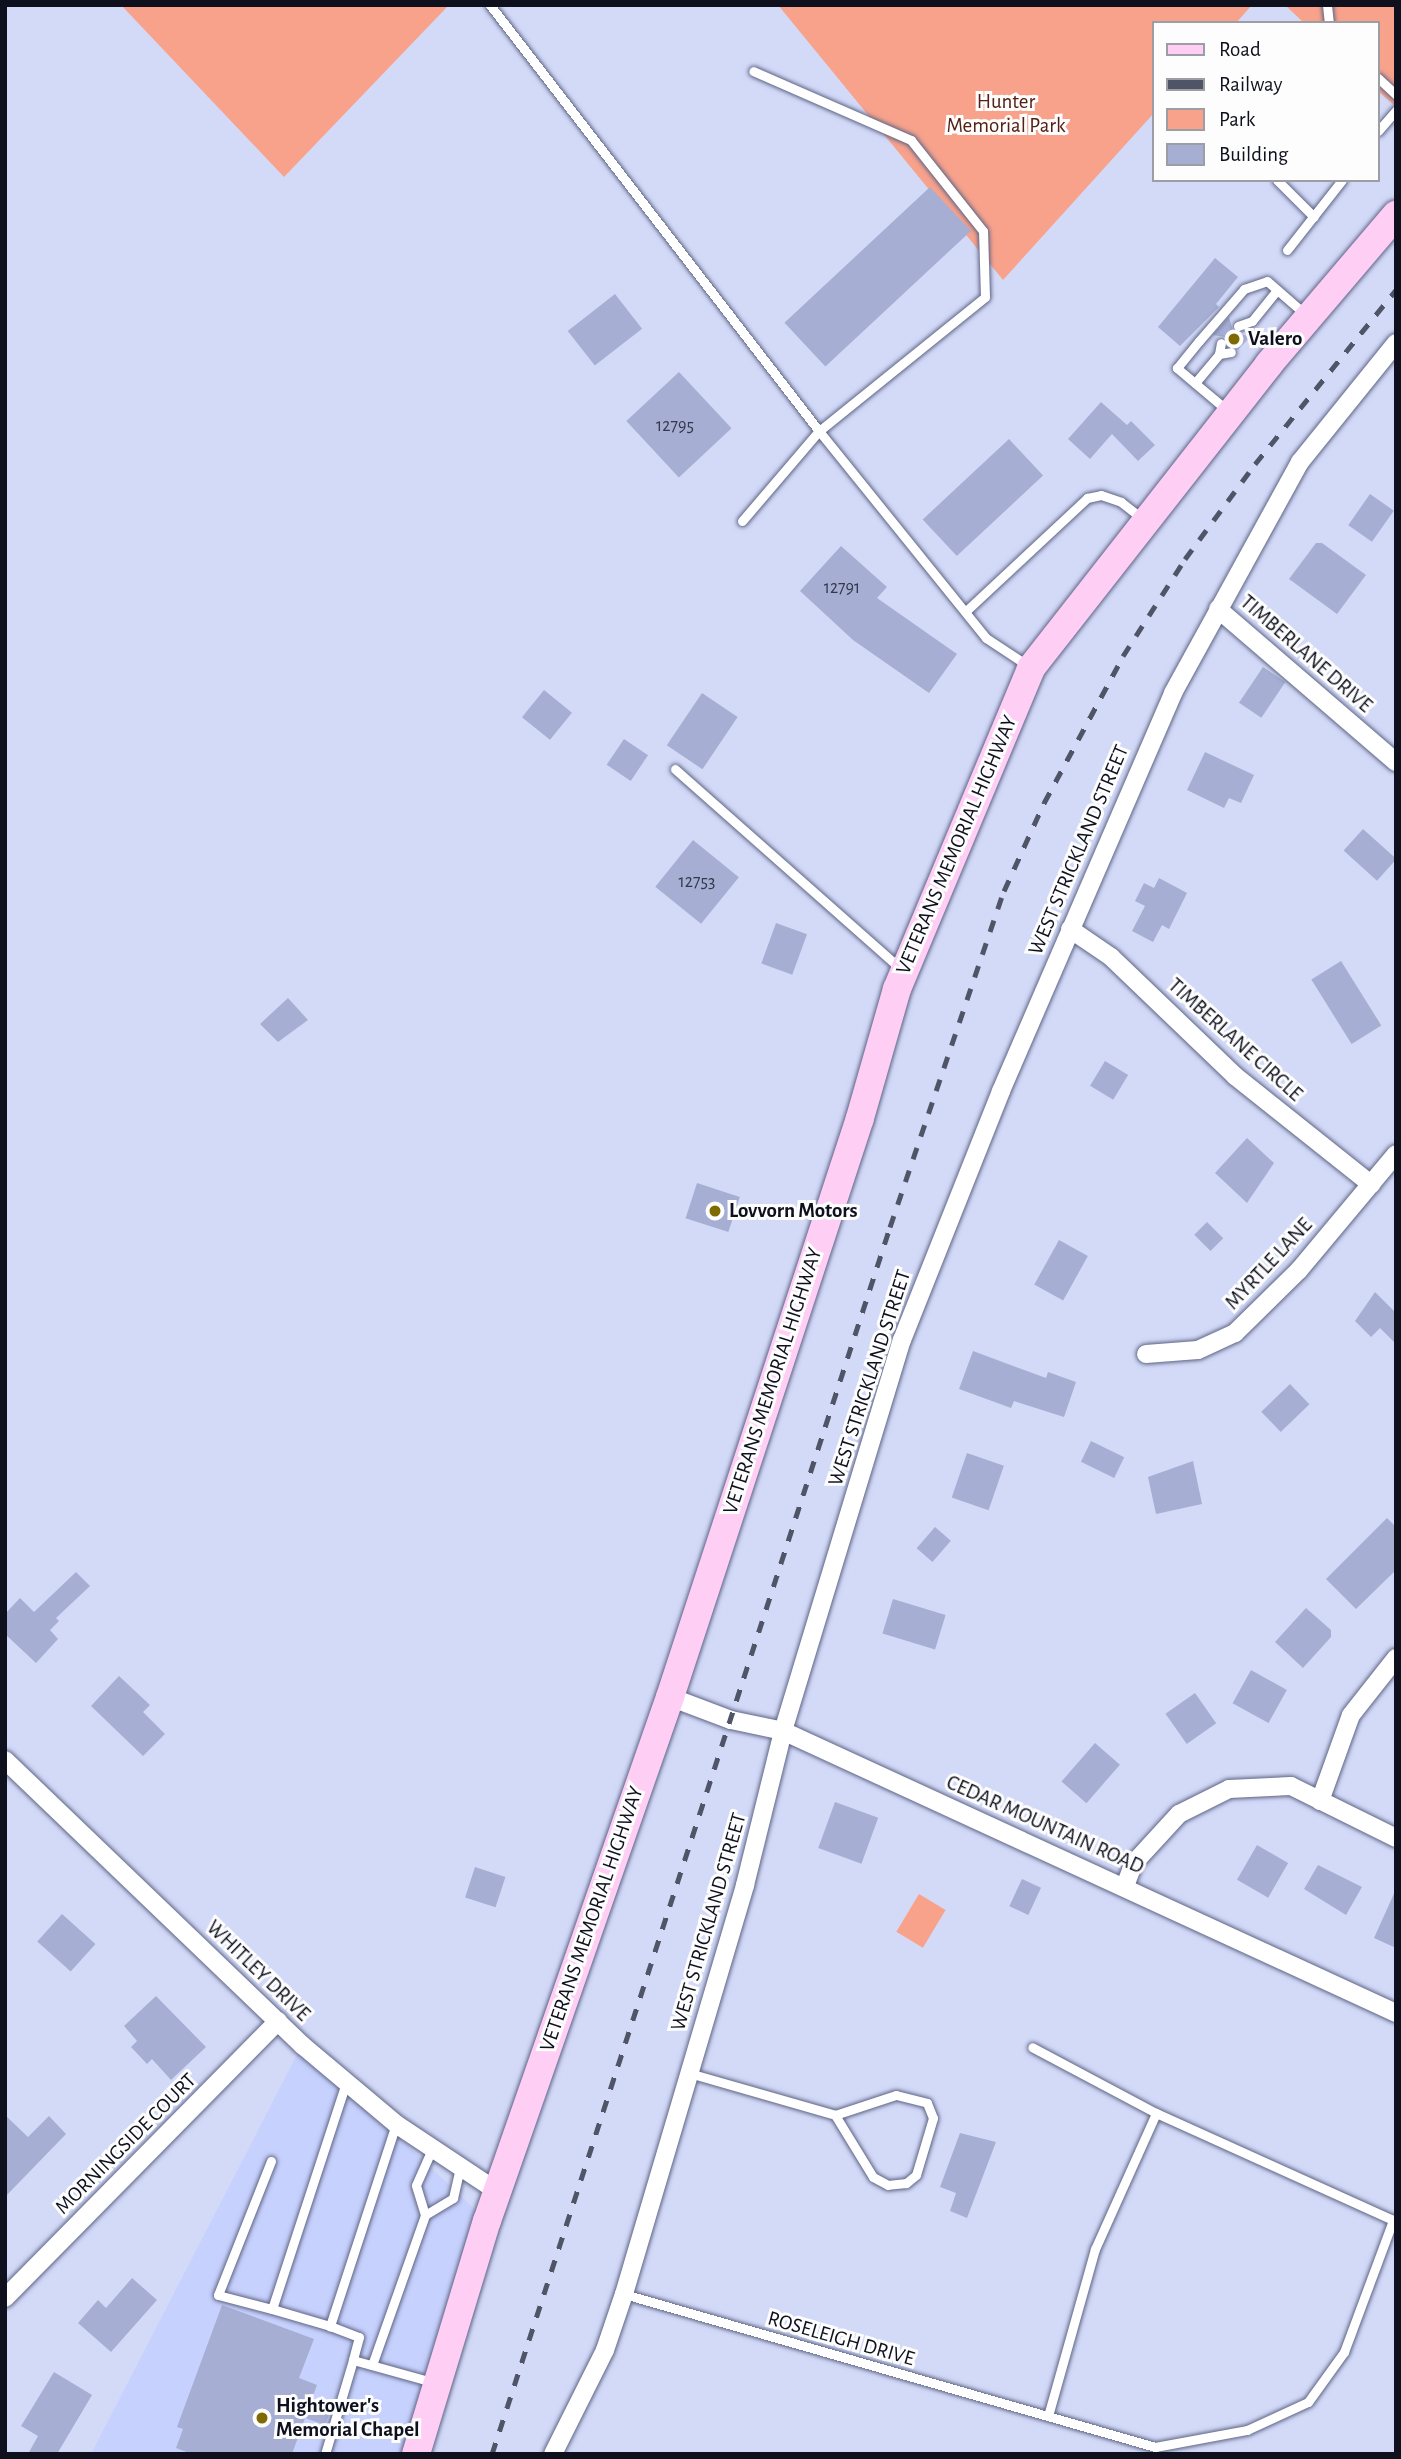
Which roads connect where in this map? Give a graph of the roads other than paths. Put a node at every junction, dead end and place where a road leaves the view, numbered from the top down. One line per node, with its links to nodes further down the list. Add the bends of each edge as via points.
1 (490, 5): 23 (lane)
2 (753, 71): 23 (lane, via 911,140 983,231 985,297)
3 (1380, 80): 4 (lane)
4 (1396, 95)
5 (1396, 110): 6 (lane)
6 (1380, 129)
7 (1279, 182): 10 (lane)
8 (1340, 182): 10 (lane)
9 (1396, 215): 13 (main road, VETERANS MEMORIAL HIGHWAY)
10 (1314, 217): 11 (lane)
11 (1287, 250)
12 (1277, 290): 13 (lane); 14 (lane); 21 (lane, via 1267,281 1244,289 1235,299 1177,368)
13 (1309, 317): 22 (main road, VETERANS MEMORIAL HIGHWAY)
14 (1252, 321): 15 (lane); 16 (lane)
15 (1238, 326)
16 (1247, 335)
17 (1221, 343): 20 (lane)
18 (1396, 343): 26 (street, WEST STRICKLAND STREET, via 1300,462)
19 (1231, 352): 20 (lane)
20 (1219, 354): 21 (lane)
21 (1195, 383): 22 (lane)
22 (1230, 413): 25 (main road, VETERANS MEMORIAL HIGHWAY)
23 (819, 431): 24 (lane); 27 (lane)
24 (742, 520)
25 (1144, 520): 27 (lane, via 1121,502 1101,495 1087,498); 28 (main road, VETERANS MEMORIAL HIGHWAY)
26 (1218, 609): 29 (street, TIMBERLANE DRIVE); 31 (street, WEST STRICKLAND STREET, via 1146,750)
27 (965, 611): 28 (lane, via 986,638)
28 (1031, 668): 32 (main road, VETERANS MEMORIAL HIGHWAY)
29 (1396, 762)
30 (675, 769): 32 (lane)
31 (1070, 929): 34 (street, TIMBERLANE CIRCLE, via 1111,957 1235,1076); 38 (street, WEST STRICKLAND STREET, via 902,1340)
32 (904, 971): 37 (main road, VETERANS MEMORIAL HIGHWAY)
33 (1396, 1154): 34 (street, MYRTLE LANE)
34 (1371, 1184): 35 (street, MYRTLE LANE, via 1299,1270 1235,1333 1198,1350)
35 (1146, 1353)
36 (1396, 1658): 40 (street, via 1351,1715)
37 (670, 1698): 38 (street, CEDAR MOUNTAIN ROAD, via 731,1720); 54 (main road, VETERANS MEMORIAL HIGHWAY)
38 (783, 1731): 42 (street, CEDAR MOUNTAIN ROAD); 46 (street, WEST STRICKLAND STREET, via 745,1885)
39 (5, 1760): 44 (street, WHITLEY DRIVE)
40 (1320, 1801): 41 (street); 42 (street, via 1291,1786 1229,1789 1179,1814 1134,1863)
41 (1396, 1838)
42 (1125, 1886): 43 (street, CEDAR MOUNTAIN ROAD)
43 (1396, 2013)
44 (278, 2021): 47 (street, WHITLEY DRIVE); 57 (street, MORNINGSIDE COURT)
45 (1032, 2047): 48 (lane)
46 (688, 2073): 49 (lane); 56 (street, WEST STRICKLAND STREET)
47 (346, 2082): 50 (street, WHITLEY DRIVE); 58 (lane)
48 (1156, 2113): 63 (lane, via 1095,2249); 63 (lane, ROSELEIGH DRIVE, via 1393,2220 1344,2352 1308,2402 1247,2430 1155,2447)
49 (835, 2115): 49 (lane, via 873,2177 888,2185 906,2183 916,2175 933,2119 927,2103 896,2095)
50 (396, 2124): 51 (street, WHITLEY DRIVE); 59 (lane)
51 (432, 2149): 53 (street, WHITLEY DRIVE); 55 (lane, via 416,2185)
52 (271, 2161): 58 (lane, via 218,2295)
53 (460, 2167): 54 (street, WHITLEY DRIVE); 55 (lane, via 453,2198)
54 (497, 2191): 62 (main road, VETERANS MEMORIAL HIGHWAY)
55 (425, 2215): 61 (lane)
56 (624, 2294): 63 (lane, ROSELEIGH DRIVE); 66 (street, WEST STRICKLAND STREET, via 605,2350)
57 (6, 2297)
58 (272, 2309): 59 (lane)
59 (330, 2326): 60 (lane, via 359,2337)
60 (353, 2360): 61 (lane); 64 (lane)
61 (372, 2365): 62 (lane)
62 (437, 2384): 65 (main road, VETERANS MEMORIAL HIGHWAY)
63 (1048, 2416)
64 (325, 2454)
65 (416, 2454)
66 (553, 2454)

